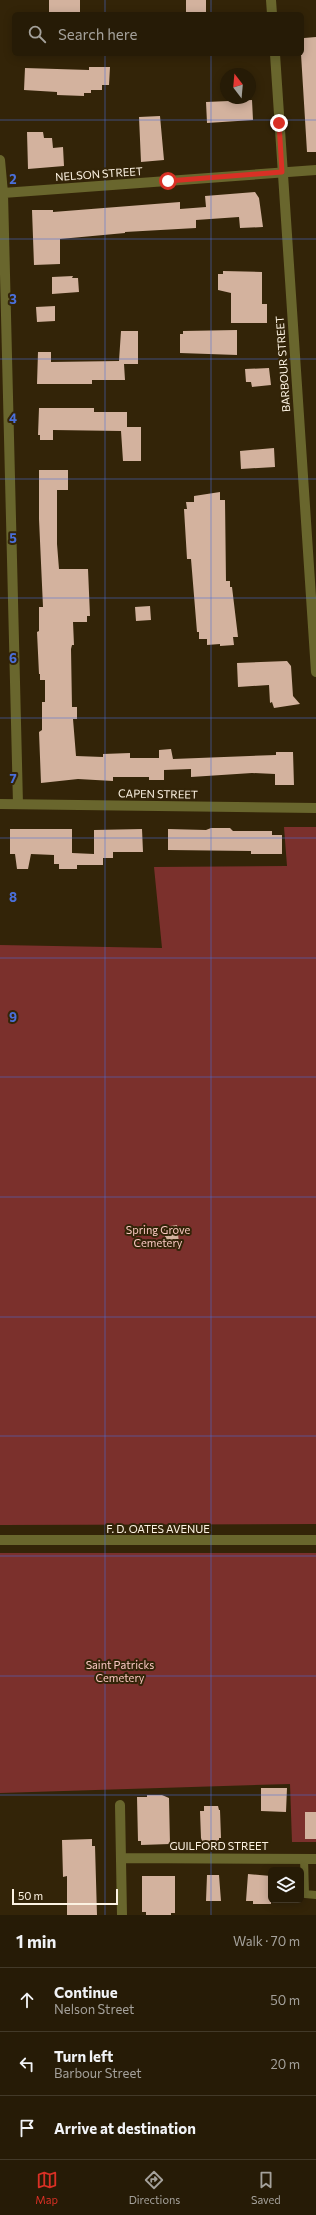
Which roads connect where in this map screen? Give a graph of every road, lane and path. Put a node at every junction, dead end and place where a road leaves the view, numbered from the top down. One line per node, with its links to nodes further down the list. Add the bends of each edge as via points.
1 (271, 0): 2 (street)
2 (272, 12)
3 (275, 56): 6 (street, BARBOUR STREET)
4 (0, 160): 7 (street)
5 (316, 170): 6 (street, NELSON STREET)
6 (282, 172): 7 (street, NELSON STREET); 8 (street, BARBOUR STREET)
7 (2, 193): 10 (street)
8 (316, 672)
9 (0, 804): 10 (street, CAPEN STREET)
10 (18, 804): 11 (street, CAPEN STREET)
11 (316, 808)
12 (0, 1540): 13 (street, F. D. OATES AVENUE)
13 (316, 1540)
14 (120, 1805): 15 (street)
15 (122, 1858): 16 (street, GUILFORD STREET); 19 (street)
16 (304, 1858): 17 (street, GUILFORD STREET); 18 (lane, via 305,1894)
17 (316, 1858)
18 (316, 1894)
19 (122, 1915)

